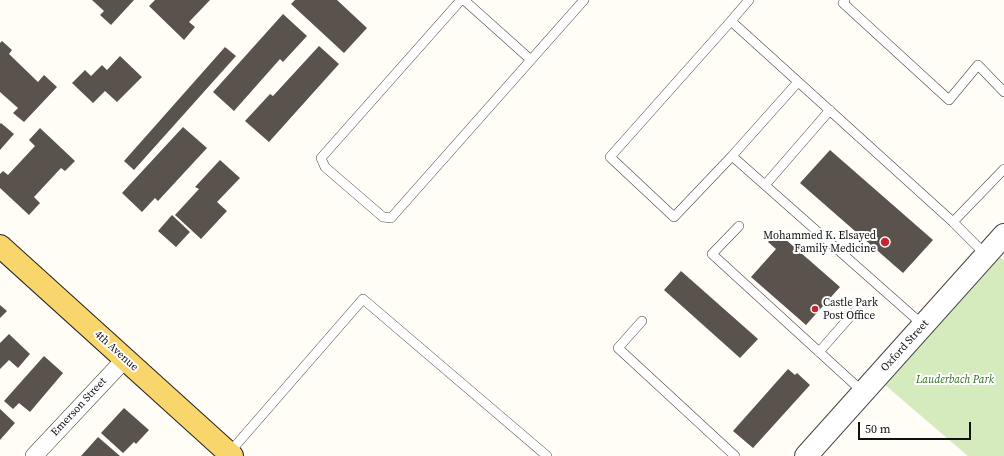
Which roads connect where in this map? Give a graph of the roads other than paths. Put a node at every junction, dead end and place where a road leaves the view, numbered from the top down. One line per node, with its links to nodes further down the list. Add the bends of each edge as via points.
1 (462, 0): 6 (lane); 6 (lane, via 321,158 325,167 383,217 391,218)
2 (584, 0): 6 (lane)
3 (749, 0): 5 (lane)
4 (845, 0): 8 (lane, via 843,3 949,100 978,65)
5 (731, 21): 7 (lane); 10 (lane, via 610,157 674,217)
6 (531, 60)
7 (798, 82): 9 (lane); 10 (lane)
8 (1004, 92)
9 (830, 110): 12 (lane); 13 (lane)
10 (732, 156): 12 (lane)
11 (1004, 169): 13 (lane)
12 (765, 185): 20 (lane)
13 (953, 222): 17 (lane)
14 (739, 226): 21 (lane, via 712,254)
15 (1004, 235): 17 (street, Oxford Street)
16 (0, 246): 22 (main road, 4th Avenue)
17 (986, 255): 20 (street, Oxford Street)
18 (855, 311): 21 (lane)
19 (642, 321): 27 (lane, via 618,348)
20 (923, 326): 23 (street, Oxford Street)
21 (819, 352): 23 (lane)
22 (125, 358): 24 (main road, 4th Avenue); 25 (street, Emerson Street)
23 (863, 392): 28 (street, Oxford Street)
24 (231, 455): 26 (lane, via 363,298)
25 (34, 456)
26 (547, 456)
27 (735, 456)
28 (806, 456)

